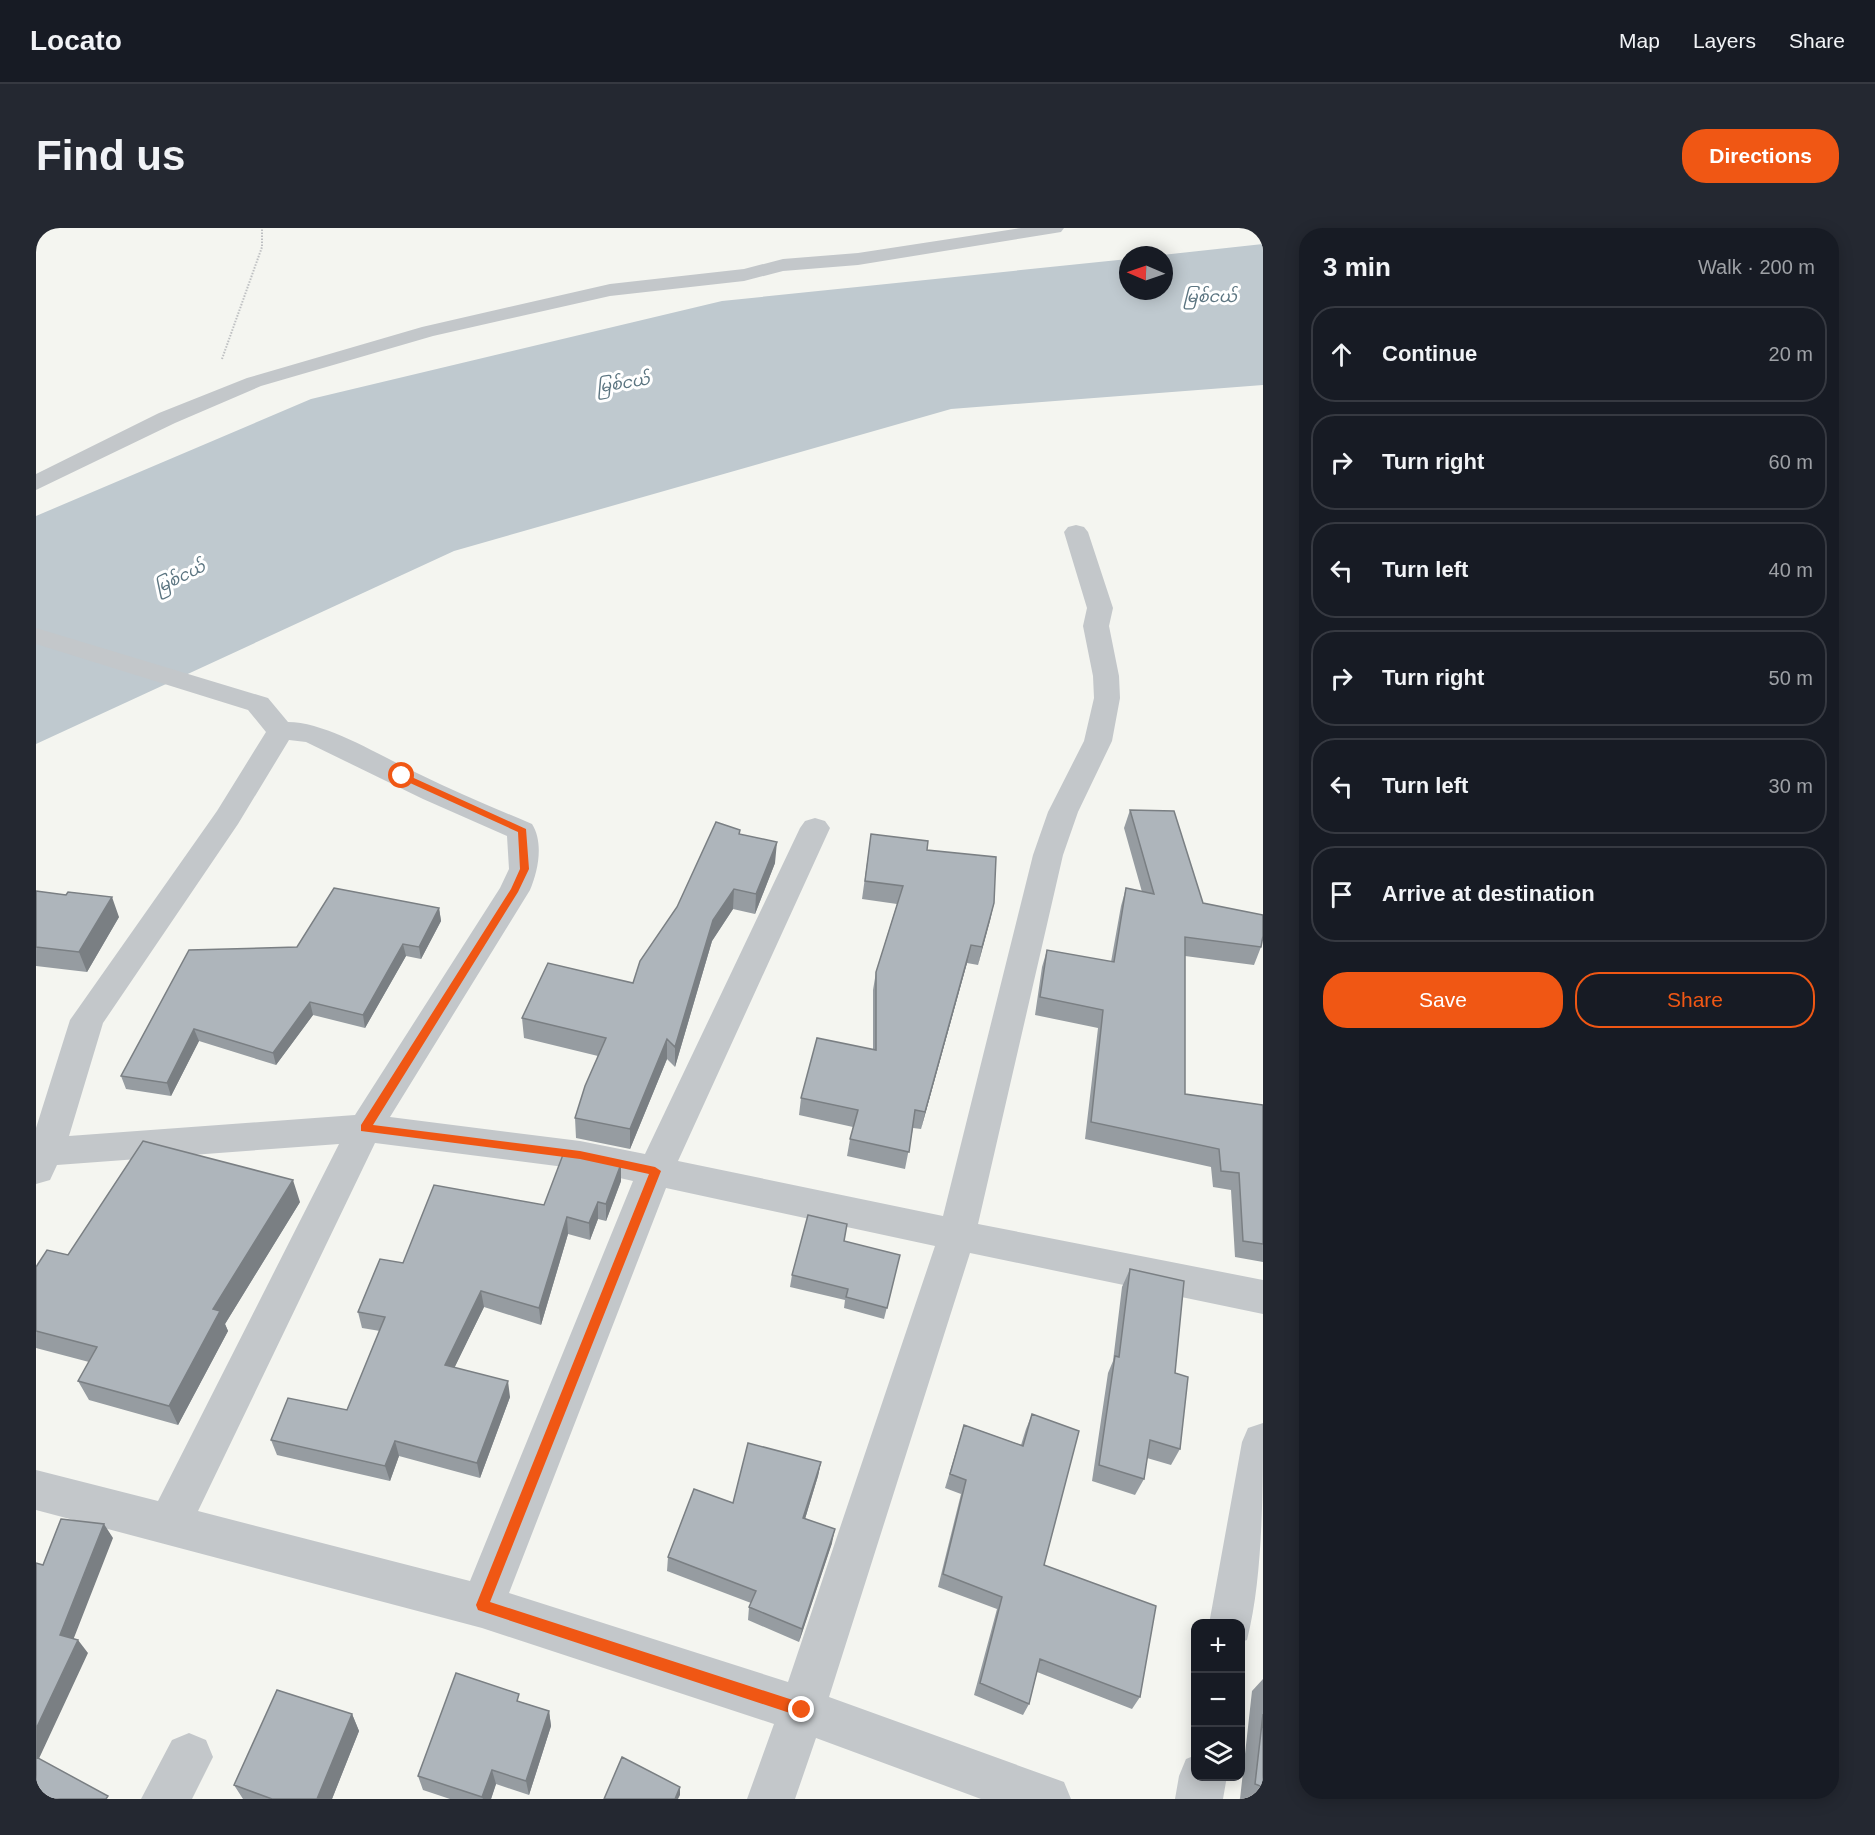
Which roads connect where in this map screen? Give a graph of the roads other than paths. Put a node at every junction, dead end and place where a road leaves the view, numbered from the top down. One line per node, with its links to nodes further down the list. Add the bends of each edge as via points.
1 (1055, 228): 2 (street, via 858,259 783,266 744,275 637,286 429,331 287,370 167,418)
2 (36, 483)
3 (1076, 532): 10 (street, via 1100,608 1096,626 1106,676 1104,720 1047,855)
4 (36, 636): 5 (street, via 258,704)
5 (280, 731): 7 (street, via 302,731 316,736 522,831 524,869 515,890); 8 (street, via 228,817 87,1020)
6 (815, 828): 9 (street)
7 (365, 1128): 8 (street); 9 (street, via 580,1155); 14 (street)
8 (40, 1158)
9 (655, 1171): 10 (street); 15 (street)
10 (957, 1236): 11 (street); 17 (street)
11 (1263, 1297)
12 (1263, 1442): 16 (street)
13 (36, 1490): 14 (street)
14 (170, 1523): 15 (street)
15 (482, 1605): 17 (street)
16 (1232, 1619)
17 (802, 1710): 21 (street); 22 (street)
18 (189, 1758): 20 (street)
19 (1202, 1781): 23 (street)
20 (165, 1799)
21 (771, 1799)
22 (1047, 1799)
23 (1199, 1799)

